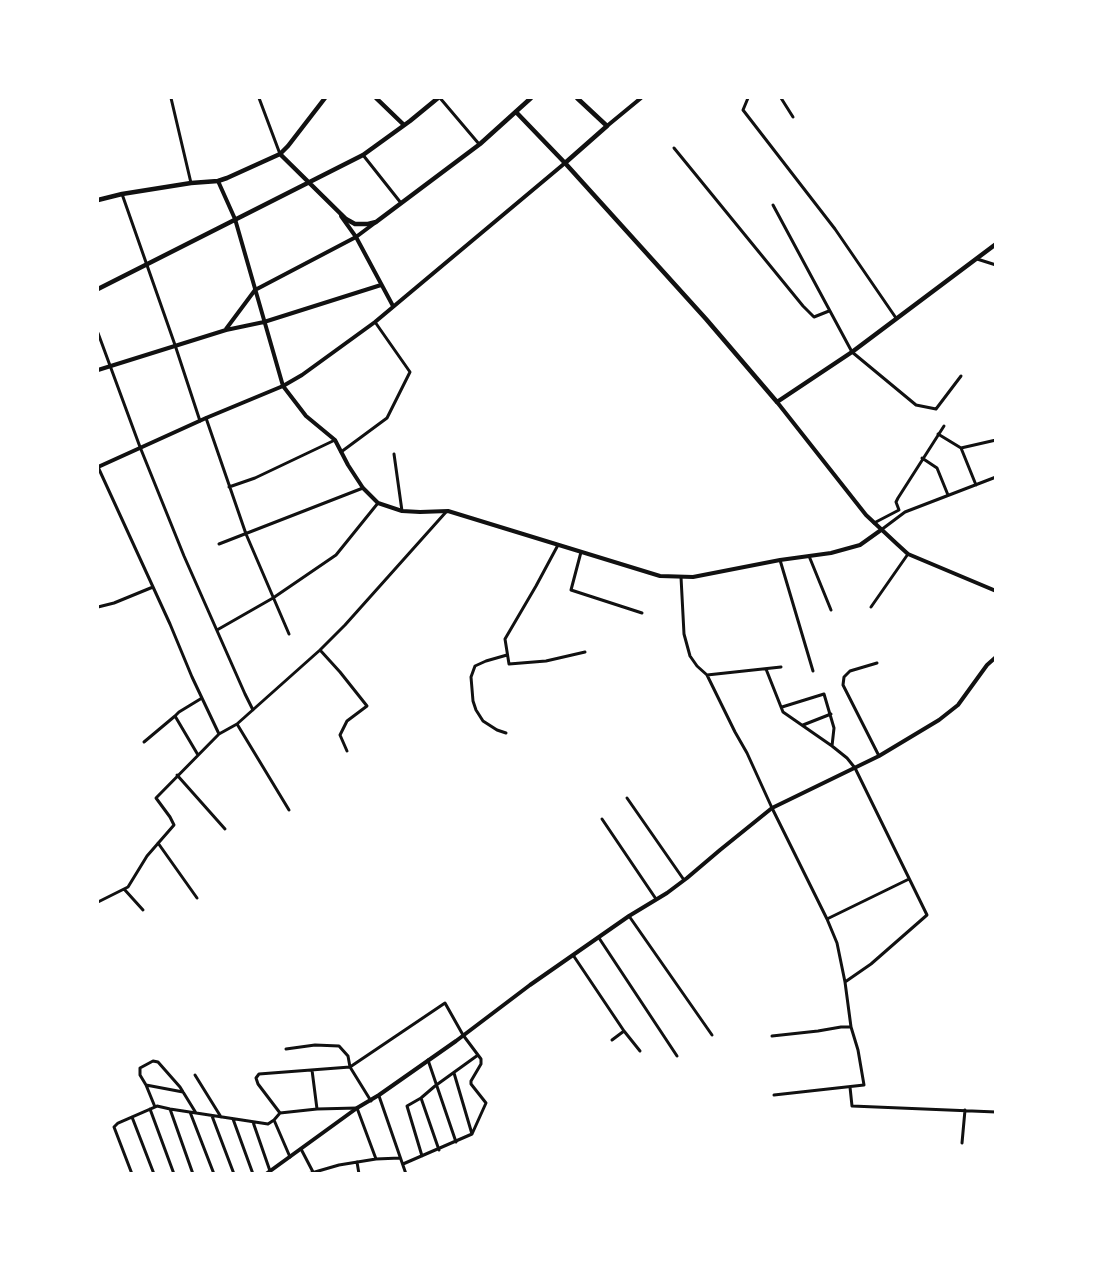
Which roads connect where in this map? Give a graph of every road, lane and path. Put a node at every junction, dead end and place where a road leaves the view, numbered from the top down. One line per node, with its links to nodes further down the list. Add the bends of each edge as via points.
1 (171, 98): 22 (street)
2 (260, 98): 17 (street)
3 (325, 98): 17 (main road)
4 (376, 98): 13 (main road)
5 (439, 98): 13 (main road); 15 (street)
6 (531, 98): 11 (main road)
7 (577, 98): 14 (main road)
8 (641, 98): 14 (street)
9 (748, 98): 40 (street, via 743,110 835,229)
10 (782, 98): 12 (street)
11 (516, 112): 15 (main road); 19 (main road)
12 (793, 117)
13 (404, 125): 18 (main road)
14 (607, 126): 19 (main road)
15 (480, 144): 25 (main road)
16 (674, 148): 39 (street, via 803,306 814,317)
17 (280, 154): 20 (main road); 21 (main road)
18 (363, 155): 21 (main road); 25 (street)
19 (565, 163): 38 (street); 51 (main road)
20 (218, 181): 22 (main road); 28 (street)
21 (308, 182): 27 (main road); 28 (main road)
22 (191, 183): 23 (main road)
23 (122, 194): 24 (main road); 33 (street)
24 (98, 200)
25 (401, 203): 29 (main road)
26 (774, 205): 39 (street)
27 (339, 214): 29 (main road, via 355,224); 30 (street)
28 (235, 219): 33 (main road); 37 (street)
29 (376, 222): 30 (street)
30 (356, 237): 35 (street); 37 (street)
31 (996, 244): 32 (main road)
32 (975, 258): 34 (street); 40 (main road)
33 (147, 264): 36 (main road); 45 (street)
34 (996, 265)
35 (381, 285): 38 (street); 41 (street)
36 (98, 289)
37 (255, 290): 41 (street); 43 (street)
38 (393, 306): 42 (street)
39 (830, 312): 46 (street)
40 (896, 318): 46 (main road)
41 (264, 322): 43 (street); 50 (street)
42 (375, 322): 50 (street); 60 (street, via 410,372 387,418)
43 (226, 330): 45 (street)
44 (98, 333): 47 (street)
45 (175, 345): 47 (street); 53 (street)
46 (852, 352): 49 (street, via 916,405 936,409); 51 (main road)
47 (109, 366): 48 (street); 58 (street)
48 (98, 370)
49 (961, 376)
50 (283, 386): 52 (street); 56 (street, via 306,416)
51 (777, 402): 73 (street)
52 (206, 418): 53 (street); 66 (street)
53 (200, 421): 58 (street)
54 (944, 426): 55 (street)
55 (938, 434): 59 (street); 62 (street)
56 (335, 440): 60 (street); 66 (street)
57 (996, 440): 59 (street)
58 (141, 447): 63 (street); 91 (street)
59 (961, 448): 65 (street)
60 (341, 452): 67 (street)
61 (393, 454): 70 (street)
62 (922, 458): 68 (street, via 937,468); 72 (street, via 896,502 899,510)
63 (98, 467): 84 (street)
64 (996, 477): 65 (street)
65 (976, 484): 68 (street)
66 (229, 487): 76 (street)
67 (363, 488): 69 (street); 76 (street)
68 (948, 495): 74 (street, via 905,512)
69 (378, 503): 70 (street); 86 (street, via 336,555)
70 (402, 511): 71 (street)
71 (448, 511): 78 (street); 93 (street)
72 (885, 517): 73 (street); 74 (street)
73 (874, 523): 75 (street)
74 (889, 524): 75 (street)
75 (880, 530): 80 (street); 81 (street, via 860,545)
76 (246, 534): 77 (street); 86 (street)
77 (219, 544)
78 (558, 545): 79 (street); 95 (street, via 505,639)
79 (580, 552): 83 (street, via 660,576); 90 (street, via 571,590)
80 (908, 554): 85 (street); 88 (street)
81 (808, 555): 82 (street); 89 (street)
82 (780, 560): 83 (street); 100 (street)
83 (681, 577): 101 (street, via 684,634 690,656)
84 (153, 586): 87 (street); 102 (street)
85 (996, 591)
86 (273, 598): 91 (street); 92 (street)
87 (98, 607)
88 (871, 607)
89 (831, 610)
90 (642, 613)
91 (216, 630): 104 (street)
92 (289, 634)
93 (320, 650): 104 (street); 113 (street, via 367,706 347,721 340,735)
94 (585, 652): 95 (street, via 509,664)
95 (507, 655): 109 (street, via 475,666 471,676 476,710 483,721)
96 (996, 657): 115 (street, via 958,705)
97 (877, 663): 115 (street, via 850,671 843,685)
98 (781, 667): 99 (street)
99 (766, 669): 101 (street); 103 (street)
100 (813, 671)
101 (707, 675): 119 (street)
102 (202, 698): 106 (street); 110 (street)
103 (782, 707): 105 (street, via 824,694); 108 (street, via 783,712)
104 (253, 710): 107 (street)
105 (831, 714): 108 (street); 112 (street)
106 (175, 716): 111 (street); 114 (street)
107 (237, 724): 110 (street); 120 (street)
108 (803, 725): 112 (street)
109 (506, 733)
110 (219, 734): 114 (street)
111 (144, 742)
112 (832, 746): 116 (street)
113 (346, 751)
114 (198, 755): 117 (street)
115 (879, 756): 116 (street)
116 (855, 768): 119 (street); 124 (street)
117 (177, 775): 122 (street); 123 (street, via 156,798 174,825)
118 (627, 798): 125 (street)
119 (772, 808): 125 (street); 132 (street)
120 (289, 810)
121 (602, 819): 128 (street)
122 (225, 829)
123 (158, 843): 126 (street); 127 (street)
124 (909, 879): 132 (street); 135 (street, via 927,915)
125 (684, 880): 128 (street)
126 (124, 889): 129 (street); 130 (street)
127 (198, 898)
128 (656, 900): 131 (street)
129 (98, 902)
130 (143, 910)
131 (629, 916): 133 (street); 139 (street)
132 (827, 919): 135 (street)
133 (599, 938): 134 (street); 145 (street)
134 (573, 955): 137 (street); 138 (street)
135 (846, 982): 136 (street)
136 (851, 1027): 140 (street); 153 (street, via 864,1085)
137 (624, 1031): 141 (street); 143 (street)
138 (463, 1035): 144 (street); 146 (street); 147 (street, via 445,1003)
139 (712, 1035)
140 (772, 1036)
141 (612, 1040)
142 (286, 1049): 147 (street, via 339,1046 348,1056)
143 (640, 1051)
144 (478, 1055): 149 (street); 175 (street, via 481,1064 471,1084 486,1103)
145 (677, 1056)
146 (428, 1060): 151 (street); 155 (street)
147 (350, 1067): 148 (street); 158 (street)
148 (312, 1070): 163 (street); 168 (street, via 256,1077)
149 (454, 1073): 151 (street); 175 (street)
150 (195, 1075): 171 (street)
151 (437, 1084): 157 (street); 176 (street)
152 (146, 1085): 154 (street); 154 (street, via 140,1068 153,1061); 159 (street)
153 (850, 1087): 156 (street); 164 (street, via 852,1106)
154 (183, 1092): 167 (street)
155 (379, 1095): 158 (street); 182 (street)
156 (774, 1095)
157 (421, 1098): 179 (street); 180 (street, via 407,1106)
158 (371, 1101): 160 (street)
159 (155, 1107): 161 (street); 162 (street)
160 (357, 1108): 163 (street); 178 (street); 183 (street)
161 (150, 1109): 170 (street); 189 (street)
162 (170, 1109): 165 (street); 190 (street)
163 (317, 1109): 168 (street)
164 (965, 1110): 166 (street); 177 (street)
165 (190, 1112): 167 (street); 191 (street)
166 (996, 1112)
167 (196, 1113): 169 (street)
168 (280, 1113): 173 (street)
169 (212, 1116): 171 (street); 192 (street)
170 (132, 1117): 187 (street, via 114,1127); 188 (street)
171 (221, 1117): 172 (street)
172 (233, 1119): 174 (street); 193 (street)
173 (274, 1120): 174 (street, via 268,1124); 181 (street)
174 (253, 1122): 186 (street)
175 (472, 1134): 176 (street)
176 (456, 1142): 179 (street)
177 (962, 1143)
178 (302, 1149): 181 (street); 195 (street)
179 (439, 1150): 180 (street)
180 (422, 1156): 185 (street)
181 (290, 1157): 186 (street)
182 (400, 1158): 183 (street); 185 (street)
183 (376, 1159): 184 (street)
184 (357, 1162): 195 (street); 196 (street)
185 (403, 1164): 197 (street)
186 (268, 1172)
187 (132, 1173)
188 (154, 1173)
189 (174, 1173)
190 (193, 1173)
191 (214, 1173)
192 (234, 1173)
193 (253, 1173)
194 (308, 1173): 195 (street)
195 (313, 1173)
196 (359, 1173)
197 (406, 1173)

